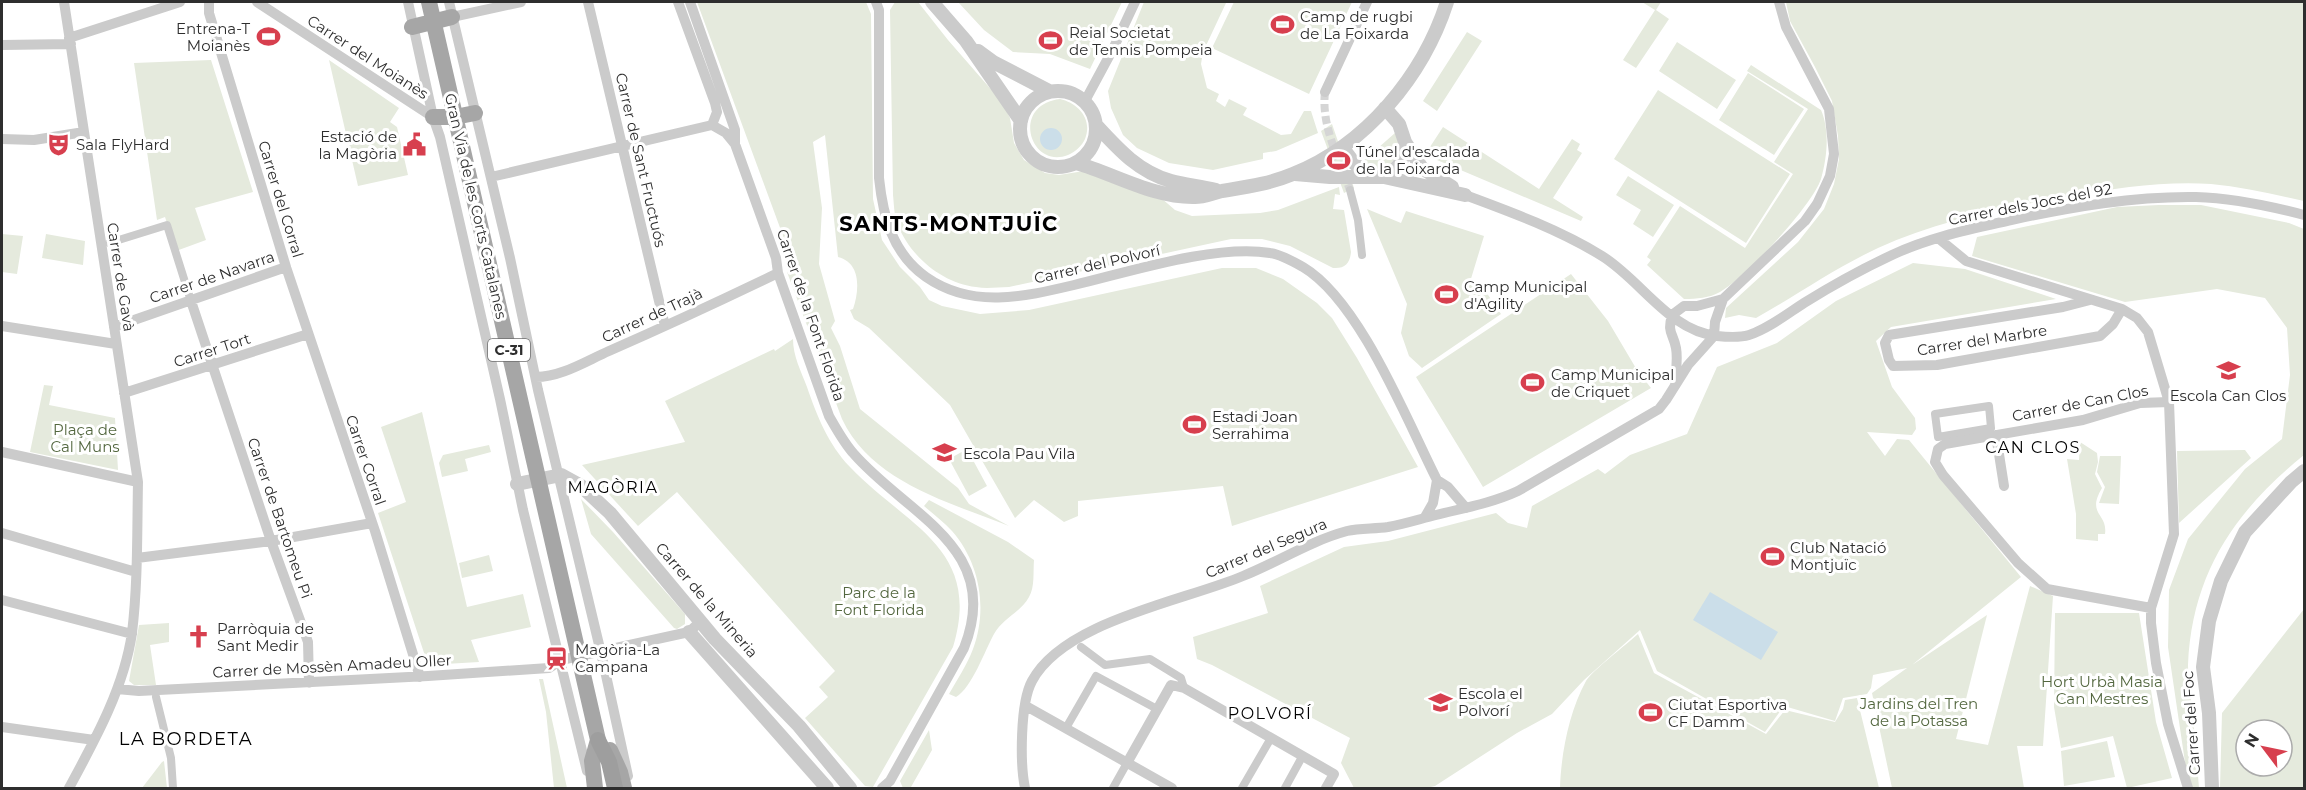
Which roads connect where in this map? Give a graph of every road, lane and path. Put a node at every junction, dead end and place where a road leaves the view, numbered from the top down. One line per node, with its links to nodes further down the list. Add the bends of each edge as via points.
1 (64, 2): 20 (street, Carrer de Gavà)
2 (180, 2): 20 (street)
3 (209, 2): 51 (street, Carrer del Corral, via 211,22)
4 (257, 2): 28 (street, Carrer del Moianès)
5 (408, 2): 19 (street)
6 (429, 2): 18 (main road, Gran Via de les Corts Catalanes / C-31)
7 (520, 2): 17 (street)
8 (588, 2): 38 (street, Carrer de Sant Fructuós)
9 (678, 2): 31 (street, via 717,112)
10 (690, 2): 36 (street, Carrer de la Font Florida, via 735,130)
11 (932, 2): 21 (street)
12 (1135, 2): 25 (street)
13 (1367, 2): 24 (street)
14 (1447, 2): 26 (street, via 1415,70)
15 (1779, 2): 53 (street, via 1786,27 1829,109 1834,154 1830,176 1805,221)
16 (880, 4): 80 (street, Carrer del Polvorí, via 882,201 892,236 917,271 951,292 999,299 1186,259 1238,251 1272,253 1304,268 1347,309 1382,369)
17 (450, 9): 18 (main road); 27 (street)
18 (433, 21): 19 (main road); 29 (main road, Gran Via de les Corts Catalanes / C-31)
19 (412, 27): 28 (street)
20 (70, 41): 22 (street); 33 (street, Carrer de Gavà)
21 (966, 41): 23 (street, via 993,62); 30 (street)
22 (2, 45)
23 (1049, 91): 25 (street, via 1068,92); 30 (street, via 1031,102)
24 (1324, 92)
25 (1085, 101): 32 (street)
26 (1385, 108): 35 (street, via 1399,124); 37 (street)
27 (475, 113): 29 (main road); 42 (street)
28 (433, 117): 29 (main road); 82 (street)
29 (455, 117): 79 (main road, Gran Via de les Corts Catalanes / C-31)
30 (1021, 121): 39 (street, via 1020,134 1031,156 1052,167)
31 (712, 125): 36 (street); 38 (street)
32 (1097, 126): 39 (street, via 1092,148); 45 (street, via 1128,159 1150,173)
33 (84, 132): 34 (street, via 34,140); 62 (street, Carrer de Gavà)
34 (2, 139)
35 (1405, 142): 43 (street, via 1400,164); 46 (street, via 1422,168)
36 (735, 144): 52 (street, Carrer de la Font Florida)
37 (1342, 147): 40 (street); 41 (street)
38 (622, 148): 42 (street); 61 (street, Carrer de Sant Fructuós)
39 (1077, 163): 45 (street, via 1170,194 1196,197)
40 (1294, 174): 41 (street); 45 (street)
41 (1370, 176): 43 (street)
42 (491, 177): 69 (street)
43 (1384, 177): 46 (street)
44 (1350, 190): 50 (street)
45 (1221, 191)
46 (1465, 195): 58 (street, Carrer dels Jocs del 92, via 1602,256)
47 (2304, 215): 48 (street, Carrer dels Jocs del 92, via 2199,197 2150,198 2024,218)
48 (1938, 238): 54 (street, via 1966,261); 64 (street, Carrer dels Jocs del 92, via 1851,275 1748,335)
49 (109, 243): 55 (street, via 167,225)
50 (1362, 255)
51 (286, 267): 55 (street, Carrer de Navarra); 63 (street, Carrer del Corral)
52 (778, 273): 61 (street, Carrer de Trajà); 114 (street, Carrer de la Font Florida, via 829,416 840,436 855,456 946,537 962,560 974,595 972,628 964,648)
53 (1723, 299): 56 (street); 59 (street)
54 (2092, 300): 57 (street); 57 (street, Carrer del Marbre, via 1889,335 1885,343 1888,360 1893,366 1937,365 2100,336 2114,324)
55 (191, 301): 62 (street, Carrer de Navarra); 68 (street, Carrer de Bartomeu Pi)
56 (1697, 306): 58 (street, via 1684,306); 59 (street, via 1708,310)
57 (2122, 309): 72 (street, via 2137,318 2152,338)
58 (1672, 315): 64 (street, Carrer dels Jocs del 92); 66 (street, Carrer del Segura, via 1670,336)
59 (1715, 322): 64 (street)
60 (2, 326): 65 (street)
61 (665, 326): 69 (street, Carrer de Trajà, via 550,376)
62 (114, 327): 65 (street, Carrer de Gavà)
63 (308, 334): 68 (street, Carrer Tort); 73 (street, Carrer del Corral)
64 (1714, 336): 67 (street, Carrer del Segura)
65 (116, 344): 71 (street, Carrer de Gavà)
66 (1676, 346): 67 (street); 70 (street, Carrer del Segura)
67 (1697, 354): 70 (street, Carrer del Segura)
68 (212, 365): 71 (street, Carrer Tort); 88 (street, Carrer de Bartomeu Pi)
69 (536, 377): 78 (street)
70 (1675, 382): 84 (street, Carrer del Segura, via 1659,409 1639,422 1518,491)
71 (124, 393): 81 (street, Carrer de Gavà)
72 (2169, 402): 74 (street, Carrer de Can Clos, via 2140,403 2083,420); 92 (street, via 2173,541)
73 (331, 405): 86 (street, Carrer Corral)
74 (1996, 435): 83 (street, Carrer de Can Clos); 92 (street, Carrer de Can Clos, via 1945,444 1938,449 1935,462 2018,563 2047,589)
75 (1938, 437): 75 (street, via 1935,414 1989,406 1991,428)
76 (2, 452): 81 (street)
77 (2304, 471): 131 (street, Carrer del Foc, via 2245,532 2221,581 2209,621 2203,667 2209,712)
78 (558, 474): 79 (street); 93 (street, Carrer de la Mineria, via 581,486 610,513); 97 (street)
79 (538, 478): 82 (street); 98 (main road, Gran Via de les Corts Catalanes / C-31)
80 (1437, 480): 84 (street, Carrer del Polvorí); 85 (street, via 1433,503)
81 (138, 482): 89 (street, Carrer de Gavà)
82 (517, 484): 99 (street)
83 (2004, 486)
84 (1466, 508): 85 (street, Carrer del Segura)
85 (1425, 518): 105 (street, Carrer del Segura, via 1332,536 1243,576 1111,621 1072,642 1040,669)
86 (367, 524): 88 (street); 100 (street)
87 (2, 533): 90 (street)
88 (270, 541): 89 (street); 101 (street, Carrer de Bartomeu Pi, via 308,642)
89 (137, 558): 90 (street, Carrer de Gavà)
90 (136, 572): 95 (street, Carrer de Gavà)
91 (2, 600): 95 (street)
92 (2151, 608): 130 (street, via 2156,663 2168,724)
93 (701, 621): 94 (street); 123 (street, Carrer de la Mineria, via 799,726)
94 (689, 632): 97 (street); 122 (street)
95 (132, 634): 103 (street, Carrer de Gavà)
96 (1081, 647): 102 (street, via 1105,665 1150,659 1181,678)
97 (600, 651): 98 (street); 121 (street)
98 (579, 656): 99 (street); 111 (main road, Gran Via de les Corts Catalanes / C-31)
99 (561, 660): 100 (street, Carrer de Mossèn Amadeu Oller, via 549,668); 117 (street)
100 (420, 677): 101 (street, Carrer de Mossèn Amadeu Oller)
101 (309, 683): 103 (street, Carrer de Mossèn Amadeu Oller)
102 (1184, 688): 106 (street, via 1171,685); 109 (street)
103 (117, 689): 110 (street, Carrer de Gavà)
104 (156, 697): 116 (street, via 171,758)
105 (1026, 706): 108 (street); 124 (street, Carrer del Segura, via 1022,766)
106 (1157, 710): 108 (street, via 1096,676); 113 (street)
107 (2, 727): 110 (street)
108 (1066, 729): 113 (street)
109 (1270, 738): 112 (street); 127 (street)
110 (94, 740): 115 (street, Carrer de Gavà)
111 (598, 740): 117 (main road, via 592,761); 118 (highway, Gran Via de les Corts Catalanes / C-31); 119 (highway, Gran Via de les Corts Catalanes / C-31, via 609,762); 120 (main road, via 613,753)
112 (1302, 757): 128 (street); 129 (street, via 1334,774)
113 (1127, 763): 125 (street); 126 (street)
114 (887, 787)
115 (69, 789)
116 (173, 789)
117 (593, 789)
118 (605, 789)
119 (615, 789)
120 (624, 789)
121 (630, 789)
122 (827, 789)
123 (850, 789)
124 (1025, 789)
125 (1113, 789)
126 (1172, 789)
127 (1242, 789)
128 (1285, 789)
129 (1326, 789)
130 (2188, 789)
131 (2211, 789)

